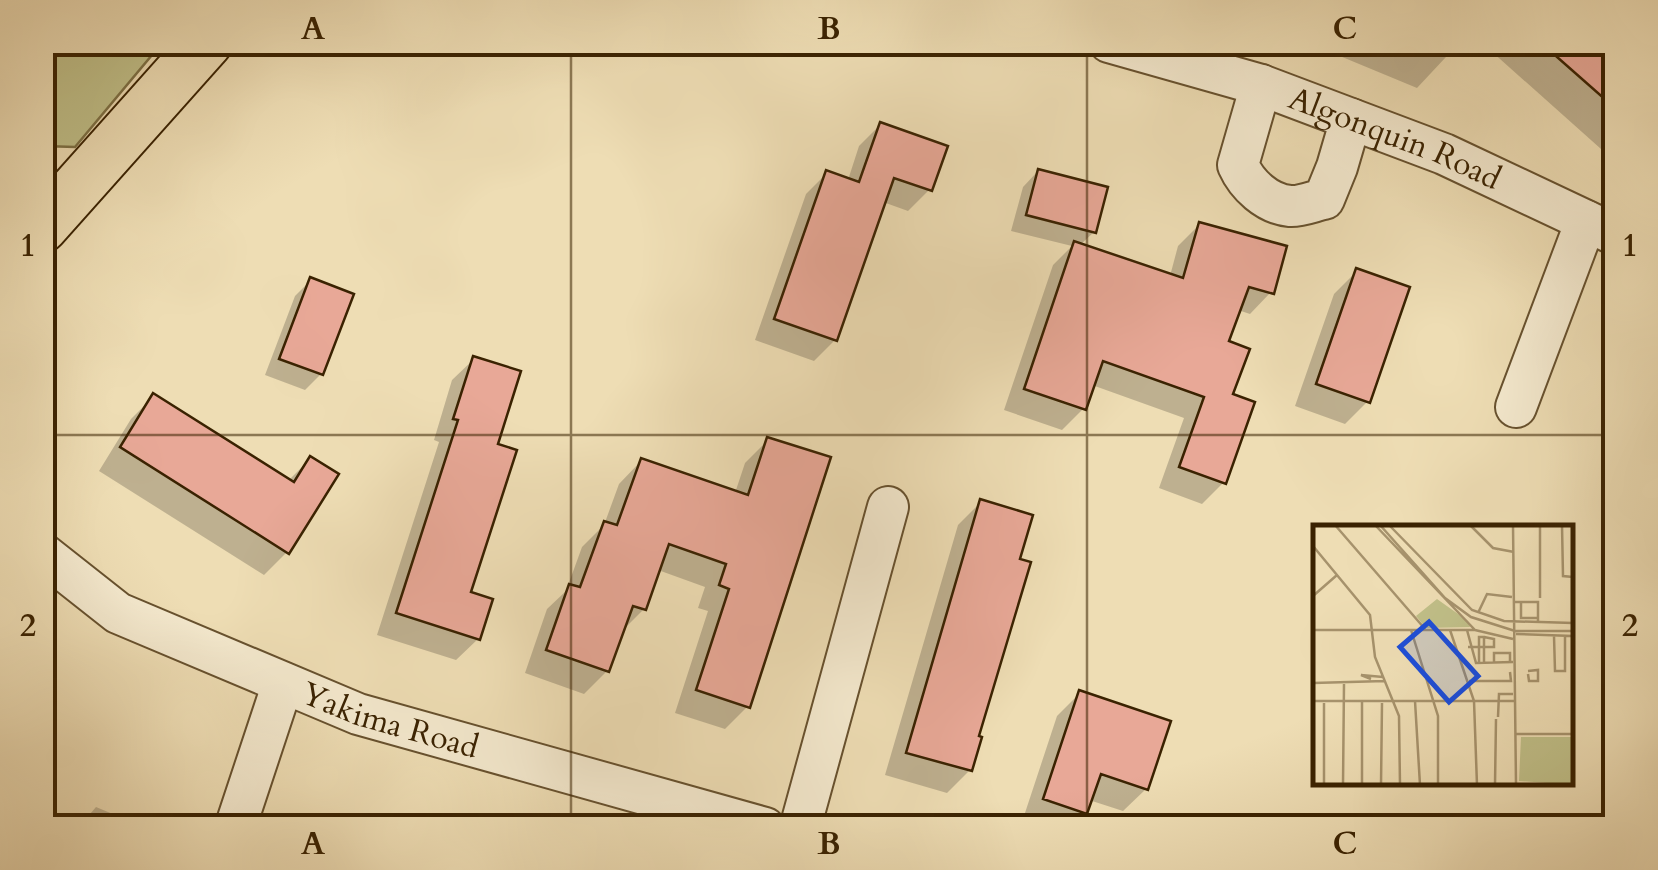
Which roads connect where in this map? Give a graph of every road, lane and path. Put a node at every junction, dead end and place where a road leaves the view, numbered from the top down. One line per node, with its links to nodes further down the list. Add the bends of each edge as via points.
1 (207, 42): 5 (main road)
2 (1109, 42): 3 (street, Algonquin Road)
3 (1262, 84): 4 (street, Algonquin Road); 4 (street, via 1238,166 1261,195 1291,206 1324,199)
4 (1351, 118): 6 (street, Algonquin Road)
5 (62, 180): 7 (main road)
6 (1604, 224): 8 (street)
7 (42, 227)
8 (1516, 408)
9 (888, 507): 14 (street)
10 (42, 553): 11 (street, Yakima Road, via 118,614)
11 (282, 682): 12 (street, Yakima Road, via 358,714); 13 (street)
12 (750, 826)
13 (235, 828)
14 (800, 828)

